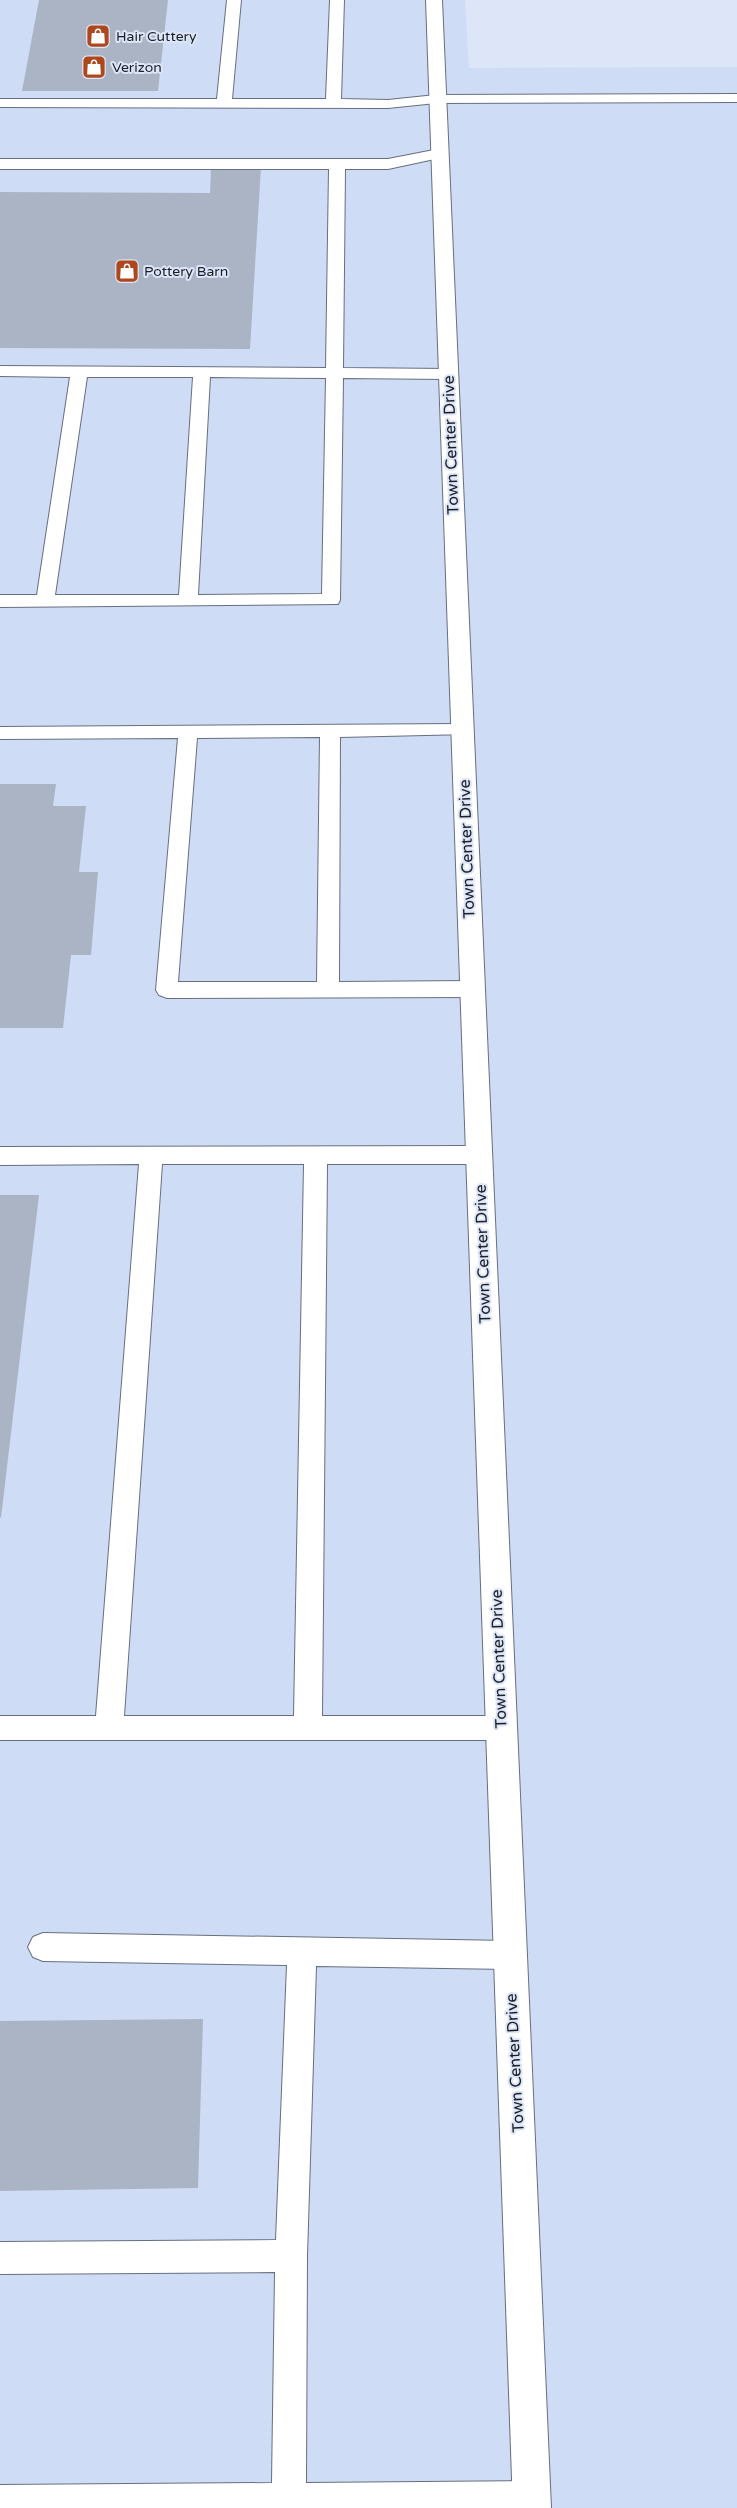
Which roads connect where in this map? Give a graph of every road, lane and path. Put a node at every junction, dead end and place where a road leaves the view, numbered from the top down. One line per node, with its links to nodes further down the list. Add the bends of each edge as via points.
1 (234, 0): 7 (lane)
2 (337, 0): 8 (lane)
3 (434, 0): 5 (street, Town Center Drive)
4 (737, 98): 5 (lane)
5 (436, 99): 8 (lane, via 388,104); 9 (street, Town Center Drive)
6 (0, 103): 7 (lane)
7 (224, 104): 8 (lane)
8 (333, 104)
9 (439, 154): 11 (lane, via 388,164); 16 (street, Town Center Drive)
10 (0, 164): 11 (lane)
11 (338, 164): 15 (lane)
12 (0, 371): 13 (lane)
13 (79, 372): 14 (lane); 18 (lane)
14 (202, 372): 15 (lane); 19 (lane)
15 (334, 373): 16 (lane); 19 (lane, via 330,600)
16 (448, 374): 20 (street, Town Center Drive)
17 (0, 601): 18 (lane)
18 (45, 601): 19 (lane)
19 (188, 601)
20 (462, 730): 21 (lane); 25 (street, Town Center Drive)
21 (330, 731): 23 (lane); 24 (lane)
22 (0, 732): 23 (lane)
23 (188, 732): 24 (lane, via 167,990)
24 (328, 989): 25 (lane)
25 (472, 989): 28 (street, Town Center Drive)
26 (152, 1155): 27 (lane); 29 (lane); 31 (lane)
27 (316, 1155): 28 (lane); 32 (lane)
28 (478, 1155): 33 (street, Town Center Drive)
29 (0, 1156)
30 (0, 1728): 31 (lane)
31 (109, 1728): 32 (lane)
32 (308, 1728): 33 (lane)
33 (501, 1728): 36 (street, Town Center Drive)
34 (44, 1947): 35 (lane)
35 (302, 1951): 36 (lane); 37 (lane)
36 (509, 1955): 41 (street, Town Center Drive)
37 (291, 2256): 38 (lane); 39 (lane)
38 (0, 2258)
39 (289, 2500): 40 (lane); 41 (lane)
40 (0, 2502)
41 (531, 2503)

